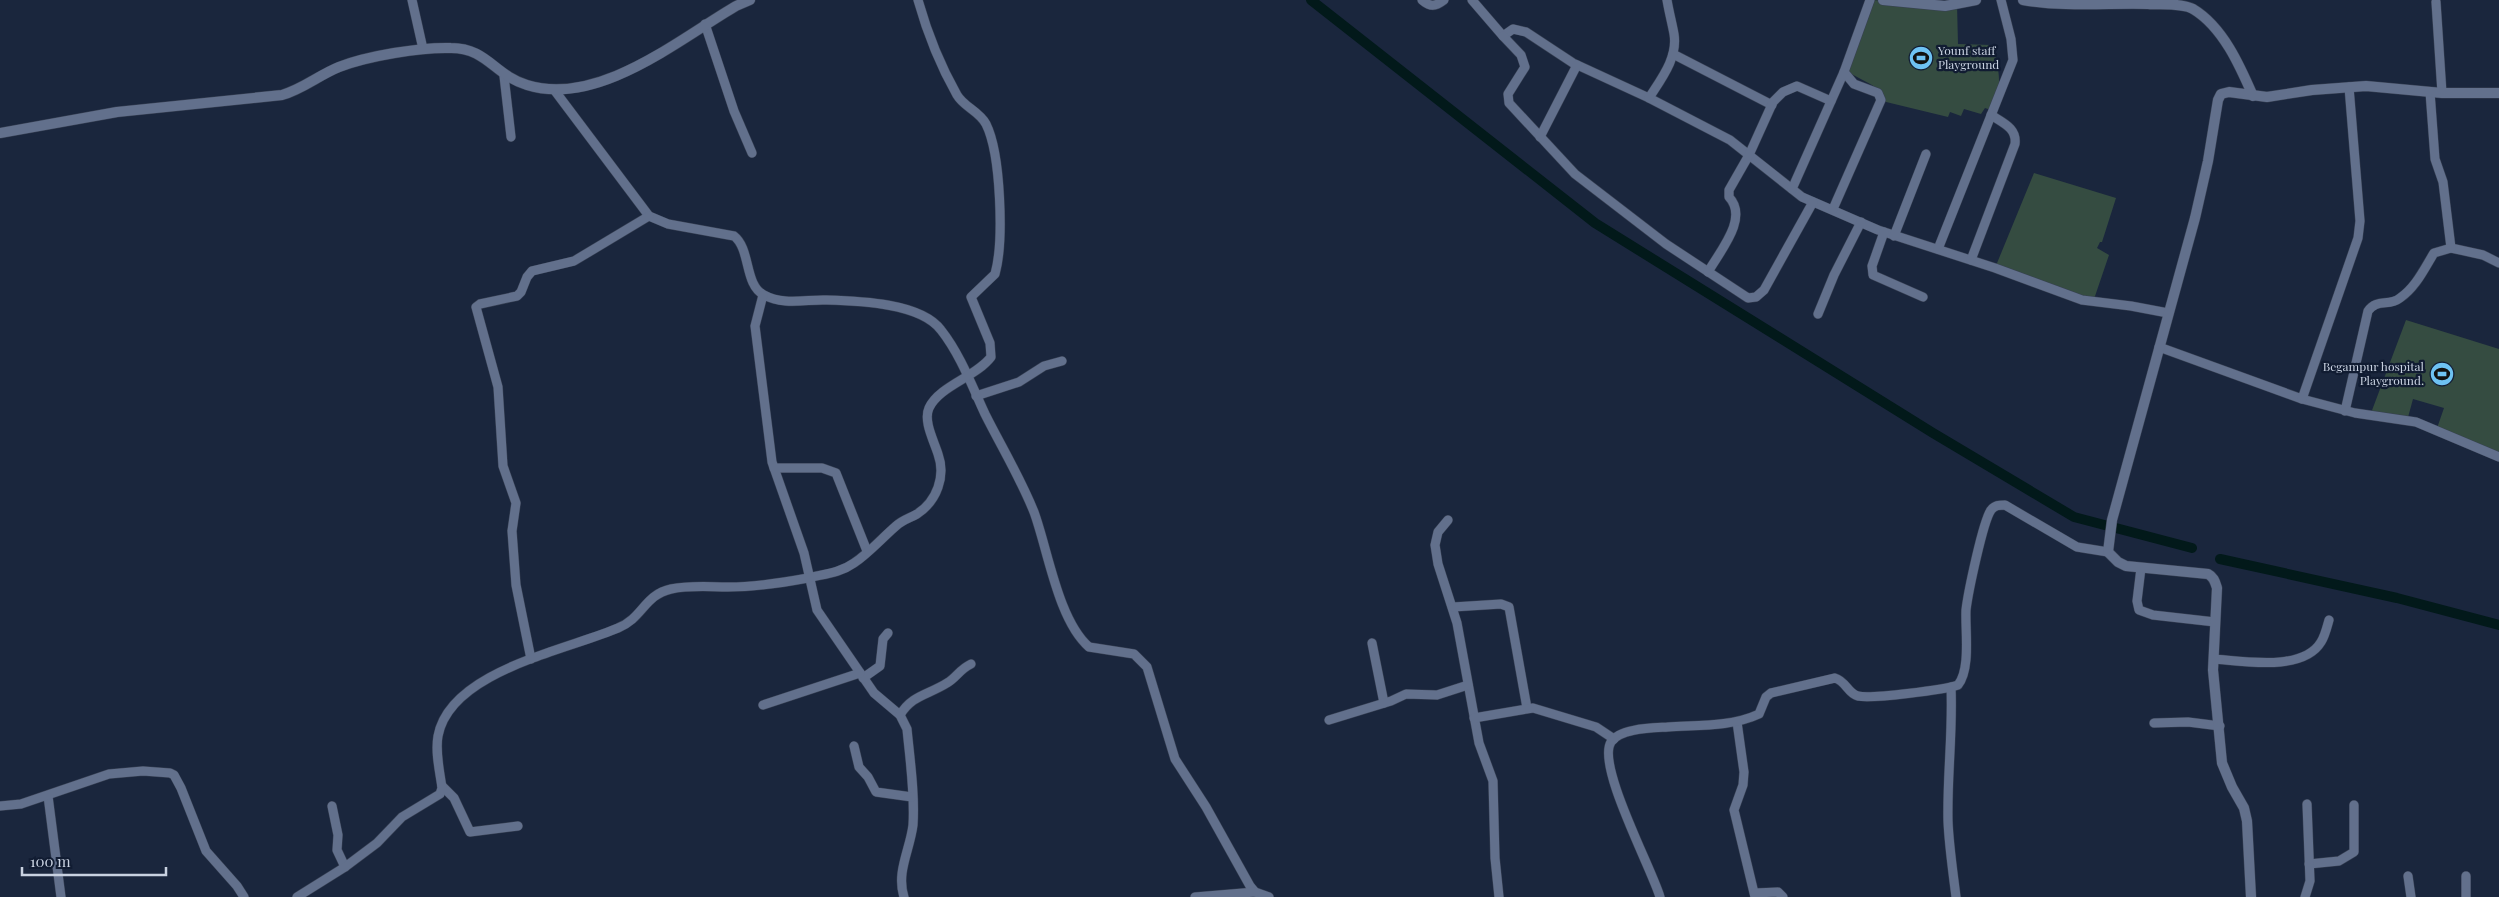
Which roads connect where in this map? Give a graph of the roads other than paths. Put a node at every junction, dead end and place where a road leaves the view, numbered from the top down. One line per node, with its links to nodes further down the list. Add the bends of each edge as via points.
1 (412, 0): 17 (street)
2 (750, 0): 15 (street)
3 (918, 0): 56 (street, via 926,30 957,96 981,116 989,130 1002,202 996,274 971,297 990,343 991,357)
4 (1422, 0): 5 (street, via 1430,6)
5 (1444, 0)
6 (1472, 0): 16 (street)
7 (1667, 0): 18 (street, via 1674,34)
8 (1870, 0): 20 (street)
9 (1883, 0): 10 (street, via 1945,6)
10 (1976, 0)
11 (2001, 0): 31 (street, via 2013,60)
12 (2023, 0): 13 (street, via 2056,4)
13 (2124, 1): 27 (street, via 2186,6 2200,14 2234,56)
14 (2436, 2): 25 (street)
15 (705, 24): 23 (street, via 622,73 574,88); 35 (street, via 734,111)
16 (1503, 36): 19 (street, via 1513,29 1526,32); 34 (street, via 1521,55 1525,67 1508,94 1508,103)
17 (422, 49): 21 (street, via 470,49); 32 (street, via 341,66 301,89 282,95 117,112)
18 (1673, 54): 28 (street, via 1665,74); 30 (street)
19 (1577, 65): 28 (street); 34 (street)
20 (1844, 72): 29 (street); 40 (street, via 1854,84 1878,93 1881,100)
21 (504, 76): 23 (street, via 528,86); 33 (street)
22 (2349, 87): 24 (street); 27 (street, via 2267,98); 58 (street, via 2360,221 2347,274)
23 (556, 90): 41 (street)
24 (2430, 92): 25 (street); 45 (street, via 2435,159 2443,182)
25 (2442, 93): 26 (street)
26 (2499, 93)
27 (2253, 96): 52 (street, via 2229,92 2221,94 2218,100 2195,218)
28 (1649, 98): 37 (street, via 1730,140)
29 (1831, 101): 30 (street, via 1797,86 1777,96); 38 (street)
30 (1772, 105): 37 (street)
31 (1991, 115): 46 (street); 47 (street, via 2011,127 2016,138)
32 (0, 133)
33 (511, 137)
34 (1540, 137): 49 (street, via 1575,174)
35 (752, 153)
36 (1926, 154): 44 (street)
37 (1749, 155): 38 (street); 49 (street, via 1728,194 1737,208 1734,227)
38 (1792, 189): 39 (street)
39 (1812, 202): 40 (street); 49 (street, via 1764,290 1756,297 1748,298)
40 (1833, 209): 42 (street)
41 (649, 216): 50 (street, via 668,224 734,236 754,285); 72 (street, via 574,261 532,271 517,296 476,307 498,387 504,469 516,503 512,526 516,576)
42 (1861, 222): 43 (street); 53 (street)
43 (1884, 232): 44 (street); 51 (street, via 1872,266 1874,275)
44 (1894, 236): 46 (street)
45 (2451, 248): 48 (street, via 2483,255); 59 (street, via 2434,253 2414,285 2401,298 2376,304 2368,311)
46 (1938, 250): 47 (street)
47 (1971, 260): 52 (street, via 2082,300)
48 (2499, 263)
49 (1708, 272)
50 (762, 295): 56 (street, via 790,301 824,300 888,306 917,313 942,332); 61 (street, via 755,326)
51 (1923, 297)
52 (2168, 313): 54 (street)
53 (1818, 314)
54 (2159, 347): 58 (street); 63 (street, via 2112,520)
55 (1062, 361): 57 (street, via 1044,366 1020,382)
56 (967, 378): 57 (street); 64 (street, via 938,396 928,412 928,426 942,470 941,481 923,508 898,523)
57 (976, 396): 101 (street, via 1020,478 1063,604 1074,627 1088,647 1134,654 1147,667 1175,759)
58 (2302, 399): 59 (street)
59 (2345, 410): 60 (street, via 2416,422)
60 (2499, 457)
61 (774, 468): 64 (street, via 822,468 836,473); 66 (street)
62 (1448, 520): 67 (street, via 1438,532 1435,545)
63 (2108, 548): 65 (street, via 2118,562); 77 (street, via 2077,547 2005,505 1992,508 1966,608 1964,672 1958,684)
64 (867, 551): 66 (street, via 841,570)
65 (2141, 568): 69 (street, via 2212,576 2217,588); 69 (street, via 2139,610 2154,615)
66 (809, 577): 72 (street, via 771,586 671,589 652,596 637,616 618,628); 75 (street, via 817,610)
67 (1453, 607): 76 (street); 80 (street, via 1501,604 1509,607)
68 (2330, 620): 73 (street, via 2321,642 2304,658 2288,662)
69 (2215, 622): 73 (street)
70 (888, 632): 75 (street, via 883,639 880,666)
71 (1372, 643): 78 (street)
72 (530, 659): 89 (street, via 480,684 450,710 438,736)
73 (2214, 659): 86 (street)
74 (971, 664): 81 (street, via 949,682 908,702)
75 (862, 675): 79 (street); 81 (street, via 874,693)
76 (1468, 685): 78 (street, via 1437,695 1406,694); 82 (street)
77 (1951, 687): 84 (street, via 1857,696 1842,680 1835,678 1772,693 1766,697 1759,714); 113 (street, via 1953,725 1948,822)
78 (1384, 703): 83 (street)
79 (763, 705)
80 (1527, 708): 82 (street); 87 (street, via 1596,727)
81 (900, 716): 91 (street, via 907,729)
82 (1474, 718): 110 (street, via 1492,781)
83 (1328, 720)
84 (1737, 722): 87 (street, via 1630,732); 103 (street, via 1744,772 1734,810)
85 (2154, 723): 86 (street, via 2188,722)
86 (2220, 726): 114 (street, via 2222,762 2248,821)
87 (1614, 739): 111 (street, via 1608,759 1638,848)
88 (854, 746): 91 (street, via 859,767 876,792)
89 (442, 786): 96 (street, via 454,798 470,832); 98 (street, via 440,794 402,817)
90 (48, 796): 94 (street); 104 (street); 105 (street, via 109,774 170,772 181,788 206,851)
91 (912, 797): 107 (street, via 913,824 902,880)
92 (2306, 804): 97 (street)
93 (2354, 805): 97 (street, via 2354,852 2339,861)
94 (0, 806)
95 (332, 806): 98 (street, via 338,835 337,852)
96 (518, 826)
97 (2309, 864): 115 (street, via 2310,881)
98 (345, 867): 102 (street)
99 (2408, 876): 116 (street)
100 (2466, 876): 117 (street)
101 (1256, 892): 108 (street); 109 (street)
102 (313, 893): 106 (street)
103 (1755, 895): 112 (street, via 1778,892)
104 (61, 897)
105 (244, 897)
106 (297, 897)
107 (904, 897)
108 (1195, 897)
109 (1269, 897)
110 (1499, 897)
111 (1660, 897)
112 (1783, 897)
113 (1956, 897)
114 (2251, 897)
115 (2305, 897)
116 (2411, 897)
117 (2466, 897)

